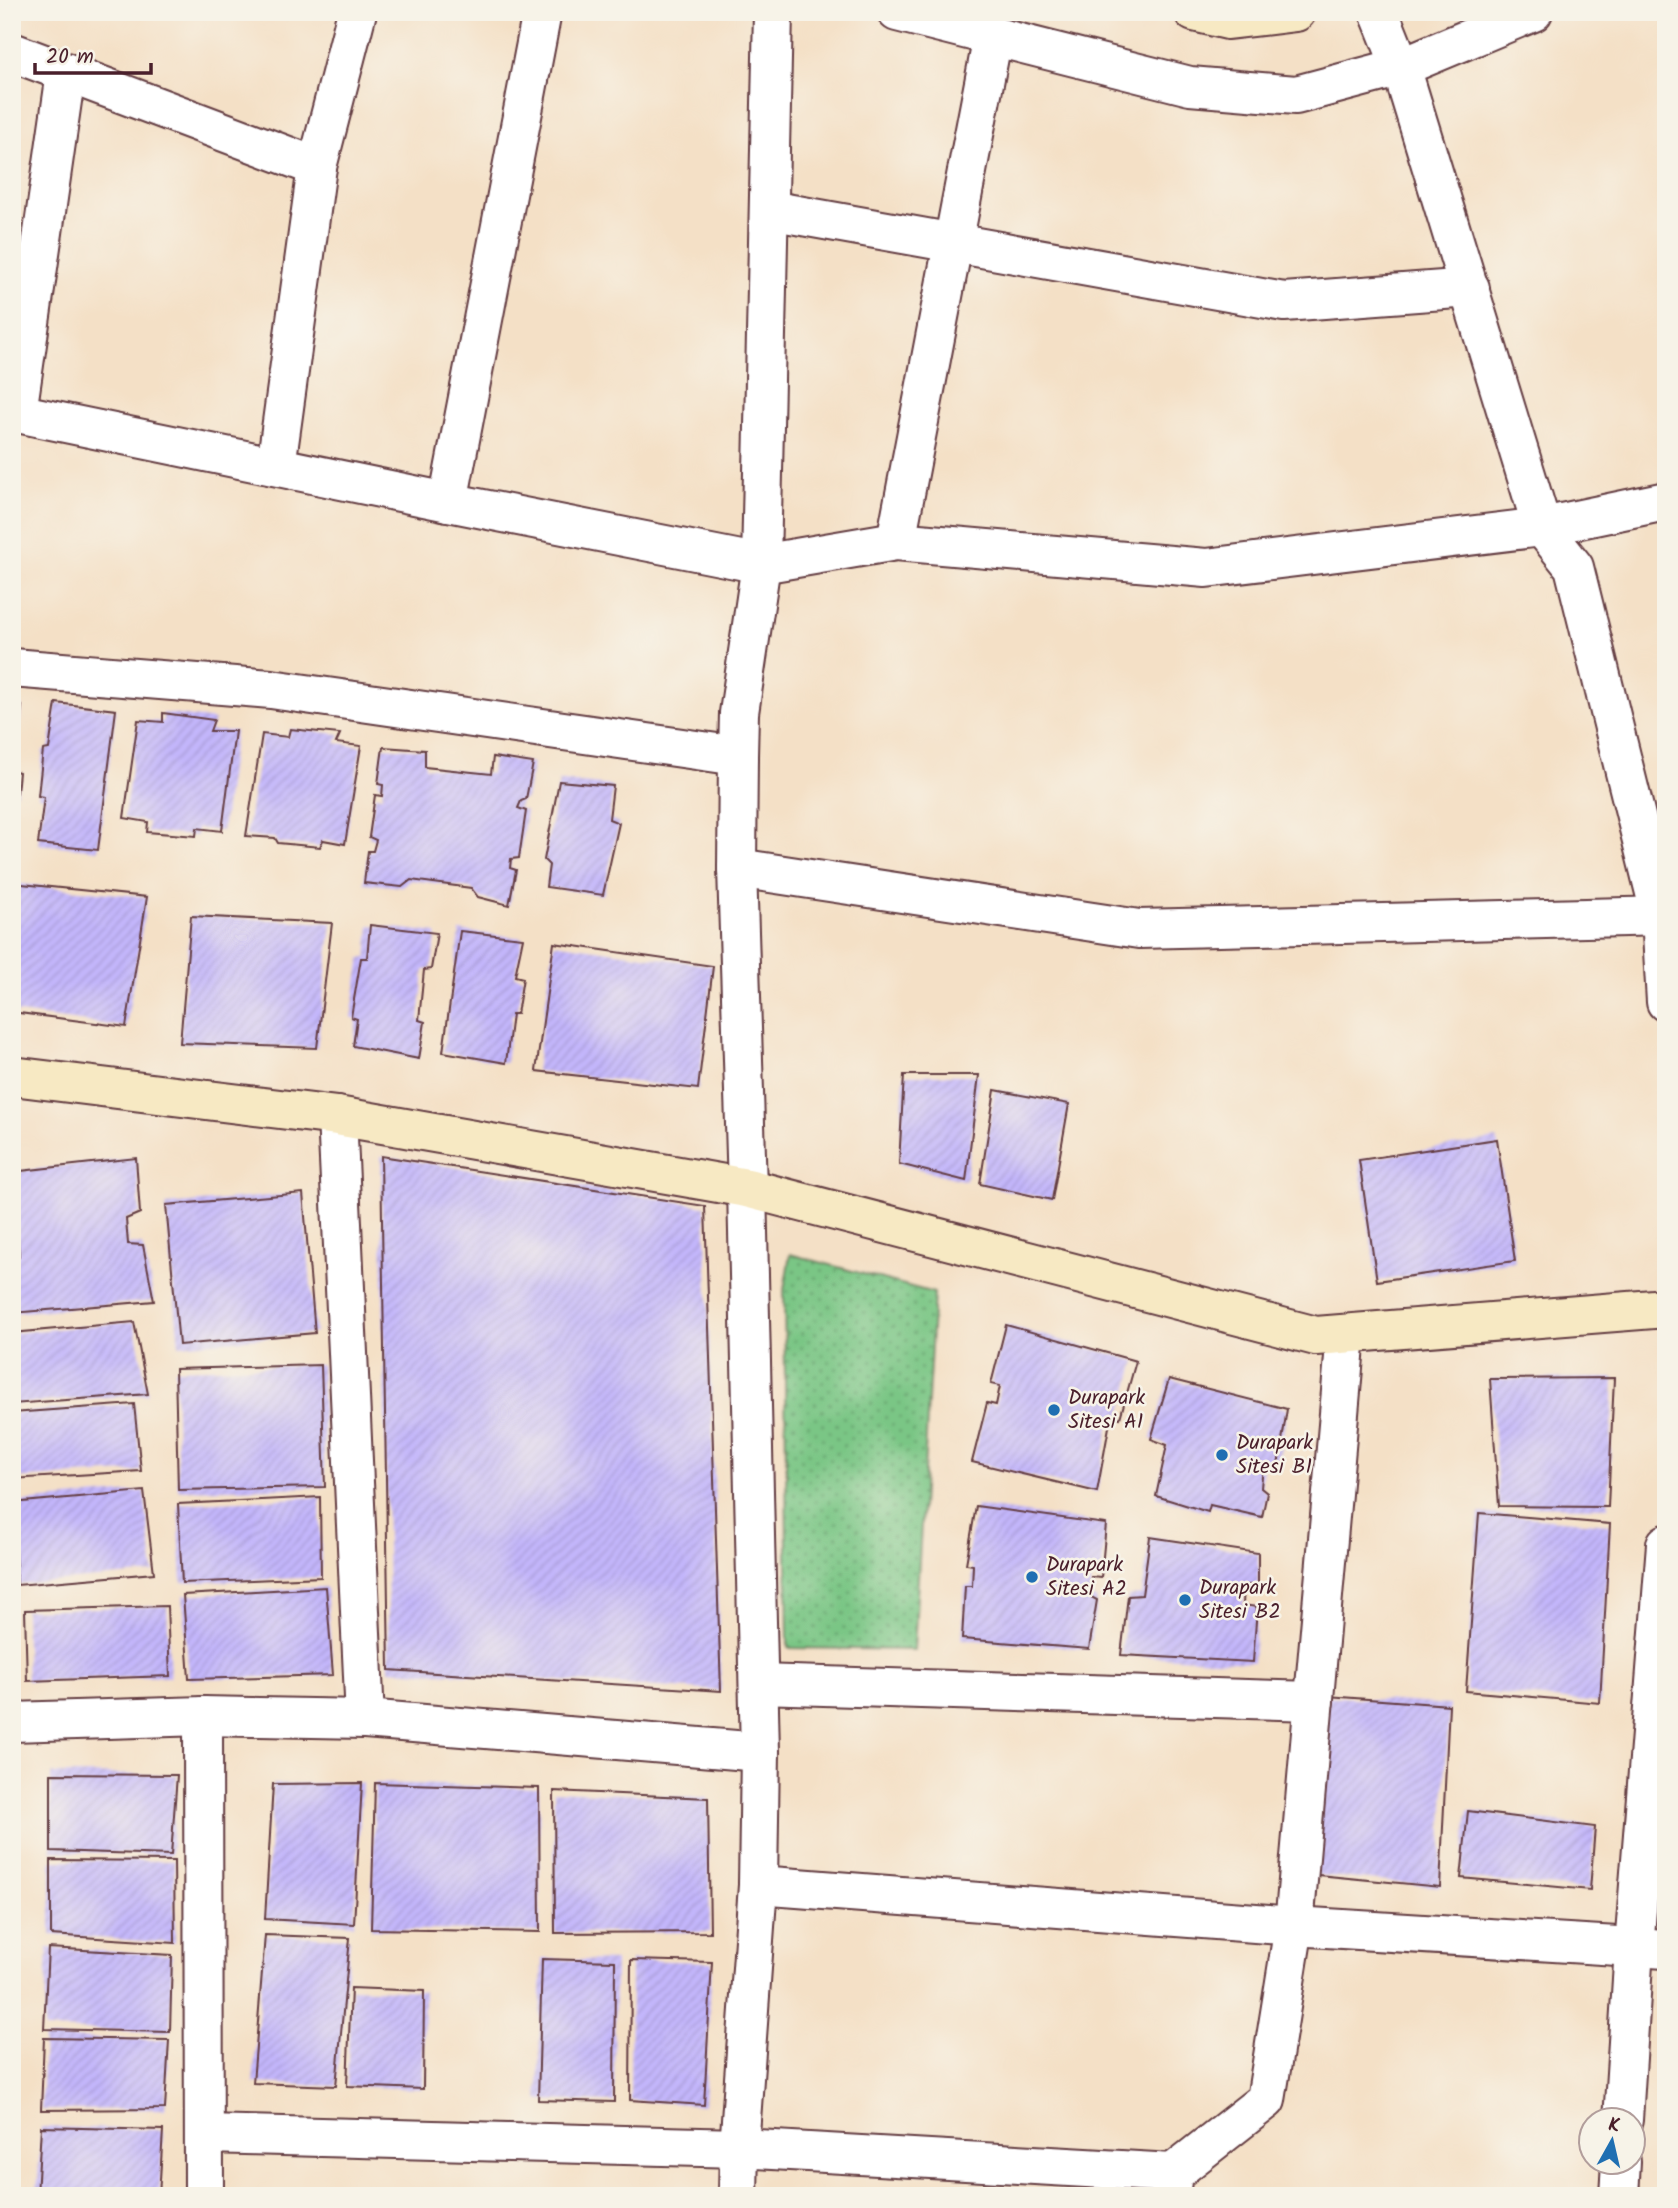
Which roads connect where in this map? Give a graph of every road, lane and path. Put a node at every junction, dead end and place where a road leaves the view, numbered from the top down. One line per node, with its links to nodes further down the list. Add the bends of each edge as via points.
1 (357, 12): 13 (street)
2 (542, 12): 20 (street)
3 (773, 12): 14 (street)
4 (897, 12): 9 (street)
5 (1194, 12): 6 (street, via 1228,20)
6 (1296, 12)
7 (1378, 12): 11 (street)
8 (1533, 12): 11 (street)
9 (993, 36): 11 (street, via 1190,86 1296,95); 15 (street)
10 (12, 52): 12 (street)
11 (1401, 67): 16 (street)
12 (66, 73): 13 (street); 17 (street)
13 (317, 167): 18 (street)
14 (769, 210): 15 (street); 23 (street)
15 (953, 243): 16 (street, via 1284,302); 22 (street)
16 (1470, 288): 21 (street)
17 (15, 412): 18 (street)
18 (276, 466): 20 (street)
19 (1666, 501): 21 (street)
20 (448, 502): 23 (street)
21 (1542, 527): 22 (street, via 1206,568); 27 (street, via 1574,568)
22 (896, 541): 23 (street)
23 (761, 564): 25 (street)
24 (12, 668): 25 (street, via 271,689)
25 (738, 755): 26 (street)
26 (737, 868): 27 (street, via 1139,929); 31 (street)
27 (1663, 916): 28 (street)
28 (1666, 1002)
29 (12, 1076): 30 (street)
30 (337, 1116): 31 (street); 38 (street)
31 (747, 1188): 33 (street, via 1317,1336); 35 (street)
32 (1666, 1308): 33 (street)
33 (1346, 1334): 36 (street)
34 (1666, 1544): 43 (street)
35 (759, 1684): 36 (street); 40 (street)
36 (1314, 1701): 42 (street)
37 (203, 1716): 38 (street); 39 (street); 45 (street)
38 (365, 1719): 40 (street)
39 (12, 1722)
40 (760, 1752): 41 (street)
41 (758, 1885): 42 (street); 46 (street)
42 (1294, 1926): 43 (street); 48 (street, via 1266,2100)
43 (1650, 1948): 44 (street)
44 (1625, 2106)
45 (205, 2134): 46 (street); 49 (street)
46 (739, 2148): 48 (street); 50 (street)
47 (1620, 2176): 51 (street)
48 (1171, 2185)
49 (204, 2196)
50 (738, 2196)
51 (1619, 2196)

